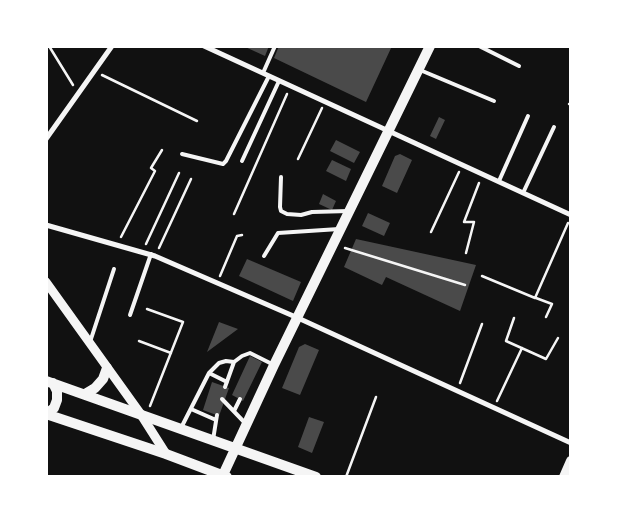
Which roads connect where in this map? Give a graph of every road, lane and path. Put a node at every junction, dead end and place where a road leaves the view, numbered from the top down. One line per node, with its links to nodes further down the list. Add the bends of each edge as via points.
1 (49, 46): 13 (path)
2 (112, 46): 9 (street)
3 (204, 46): 10 (street)
4 (275, 46): 10 (lane)
5 (430, 46): 8 (main road)
6 (479, 46): 7 (lane)
7 (519, 66)
8 (419, 69): 14 (lane); 19 (main road)
9 (94, 71): 13 (street); 17 (path)
10 (266, 75): 11 (street); 22 (lane, via 223,164)
11 (279, 81): 12 (street); 24 (lane)
12 (291, 86): 15 (street); 33 (path)
13 (78, 94): 20 (street)
14 (494, 101)
15 (325, 102): 19 (street); 23 (path)
16 (528, 116): 30 (lane)
17 (197, 121)
18 (554, 127): 31 (lane)
19 (389, 131): 25 (street); 32 (main road)
20 (46, 138)
21 (162, 150): 40 (path, via 152,168 155,171)
22 (182, 154)
23 (298, 159)
24 (242, 161)
25 (463, 165): 27 (street); 37 (path)
26 (179, 173): 41 (path)
27 (482, 174): 30 (street); 42 (path, via 464,222 474,222)
28 (281, 177): 32 (lane, via 280,206 281,211 287,214)
29 (191, 178): 43 (path)
30 (499, 181): 31 (street)
31 (523, 192): 34 (street)
32 (350, 211): 36 (main road)
33 (234, 214)
34 (571, 216): 50 (path)
35 (46, 225): 40 (street)
36 (341, 229): 39 (main road); 44 (lane, via 278,233)
37 (431, 232)
38 (242, 234): 48 (path, via 237,236)
39 (334, 244): 49 (path); 54 (main road)
40 (117, 245): 41 (street)
41 (143, 252): 43 (street)
42 (466, 253)
43 (153, 255): 48 (street); 52 (lane)
44 (264, 256)
45 (114, 268): 59 (lane)
46 (482, 276): 50 (path)
47 (46, 282): 59 (street)
48 (216, 282): 54 (street)
49 (465, 286)
50 (535, 298): 53 (path, via 552,304)
51 (147, 309): 61 (path, via 183,322)
52 (130, 315)
53 (546, 317)
54 (298, 318): 63 (main road); 69 (street)
55 (514, 318): 60 (path, via 506,341)
56 (482, 324): 69 (path)
57 (558, 338): 60 (path, via 546,359)
58 (138, 341): 61 (path)
59 (89, 344): 64 (street)
60 (522, 348): 74 (path)
61 (171, 353): 78 (path)
62 (234, 362): 63 (lane, via 250,353); 65 (lane, via 220,363); 67 (lane)
63 (274, 365): 79 (main road)
64 (107, 368): 70 (main road, via 99,384); 78 (street)
65 (209, 373): 67 (lane); 75 (lane)
66 (50, 382): 70 (main road); 77 (main road, via 57,391 58,400)
67 (227, 382): 68 (lane)
68 (225, 387)
69 (457, 391): 74 (street)
70 (85, 394): 78 (main road)
71 (376, 397): 88 (path)
72 (222, 398): 76 (lane)
73 (240, 399): 76 (lane)
74 (494, 408): 82 (street)
75 (191, 409): 80 (lane); 81 (lane, via 216,417)
76 (234, 411): 79 (lane)
77 (46, 414): 84 (main road)
78 (144, 415): 80 (main road); 84 (street)
79 (246, 424): 83 (main road)
80 (181, 428): 81 (main road)
81 (213, 440): 83 (main road)
82 (571, 443)
83 (235, 448): 86 (main road); 87 (main road)
84 (166, 454): 86 (main road)
85 (571, 461): 89 (main road)
86 (224, 476)
87 (316, 477)
88 (346, 477)
89 (564, 477)

